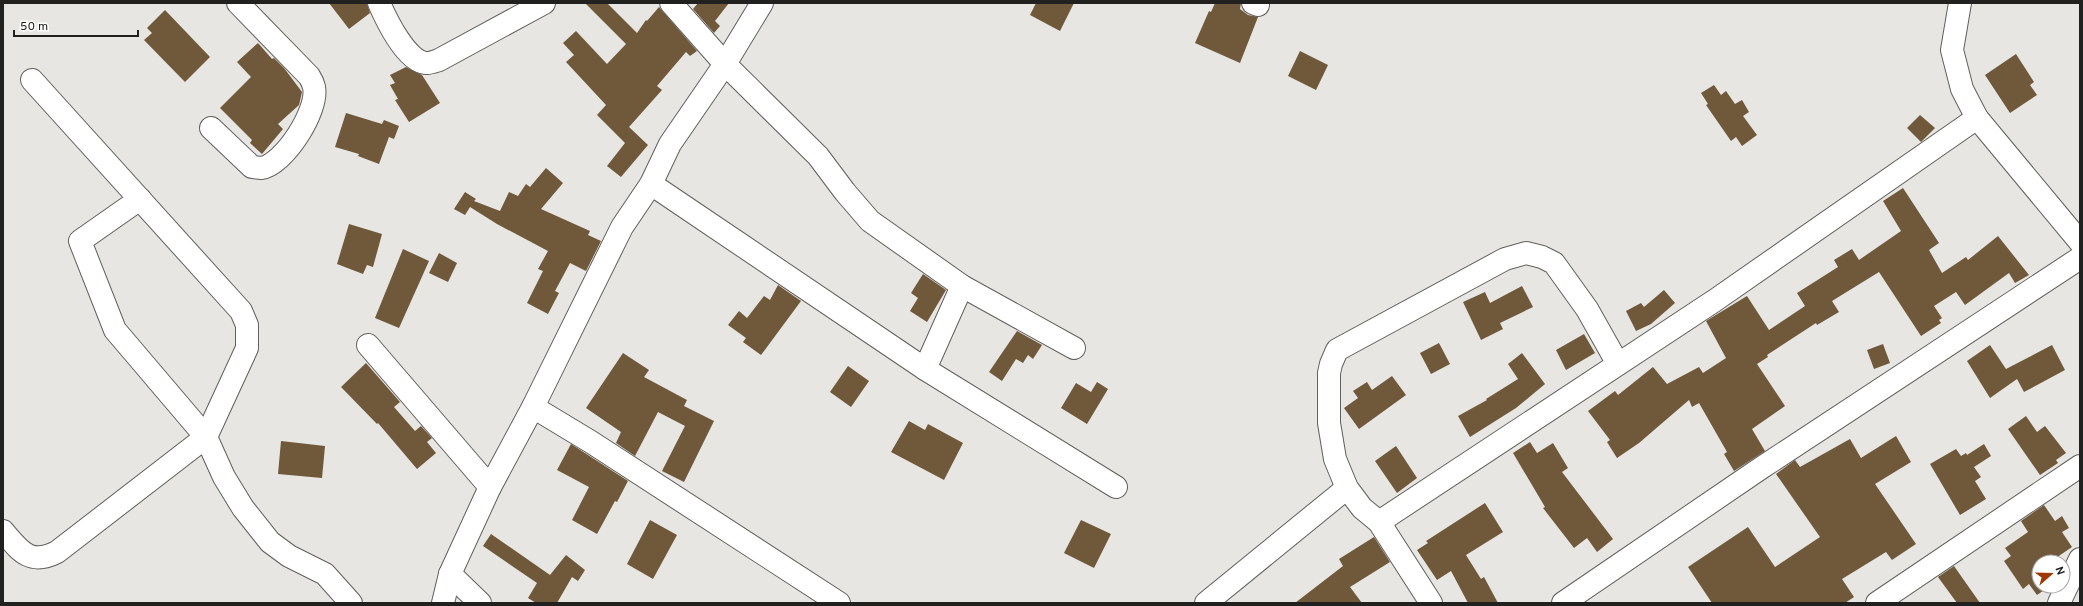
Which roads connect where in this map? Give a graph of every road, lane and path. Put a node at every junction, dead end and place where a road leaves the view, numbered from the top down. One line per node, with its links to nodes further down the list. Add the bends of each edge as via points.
1 (238, 3): 10 (street, via 309,76 314,88 313,100 302,128 287,150 271,164 260,168 252,167)
2 (379, 3): 3 (street, via 393,32 405,48 415,58 426,63 440,60)
3 (544, 3)
4 (671, 3): 7 (street)
5 (762, 3): 7 (street)
6 (1960, 3): 9 (street, via 1952,50 1962,90)
7 (724, 64): 11 (street, via 670,144); 15 (street, via 818,156 870,221)
8 (32, 80): 12 (street)
9 (1977, 118): 13 (street); 18 (street, via 1721,296)
10 (211, 128)
11 (651, 184): 19 (street); 20 (street, via 622,227)
12 (140, 200): 21 (street, via 241,311 246,325 247,348); 21 (street, via 80,241 114,330)
13 (2080, 242)
14 (2080, 258): 36 (street, via 1761,468)
15 (962, 286): 17 (street); 19 (street)
16 (368, 346): 23 (street)
17 (1074, 348)
18 (1618, 364): 25 (street, via 1587,309 1554,263 1526,253 1505,259 1337,350 1330,373 1330,423 1335,459); 26 (street)
19 (925, 369): 24 (street)
20 (533, 407): 23 (street); 33 (street)
21 (206, 437): 27 (street, via 45,558 30,557); 30 (street, via 224,477 243,508 270,542 289,556 325,574)
22 (2080, 466): 37 (street)
23 (490, 487): 29 (street)
24 (1116, 487)
25 (1347, 488): 26 (street, via 1362,508); 34 (street)
26 (1379, 522): 35 (street)
27 (3, 531)
28 (2080, 559): 38 (street)
29 (450, 574): 31 (street); 32 (street)
30 (351, 603)
31 (443, 603)
32 (480, 603)
33 (839, 603)
34 (1206, 603)
35 (1431, 603)
36 (1563, 603)
37 (1877, 603)
38 (2059, 603)

